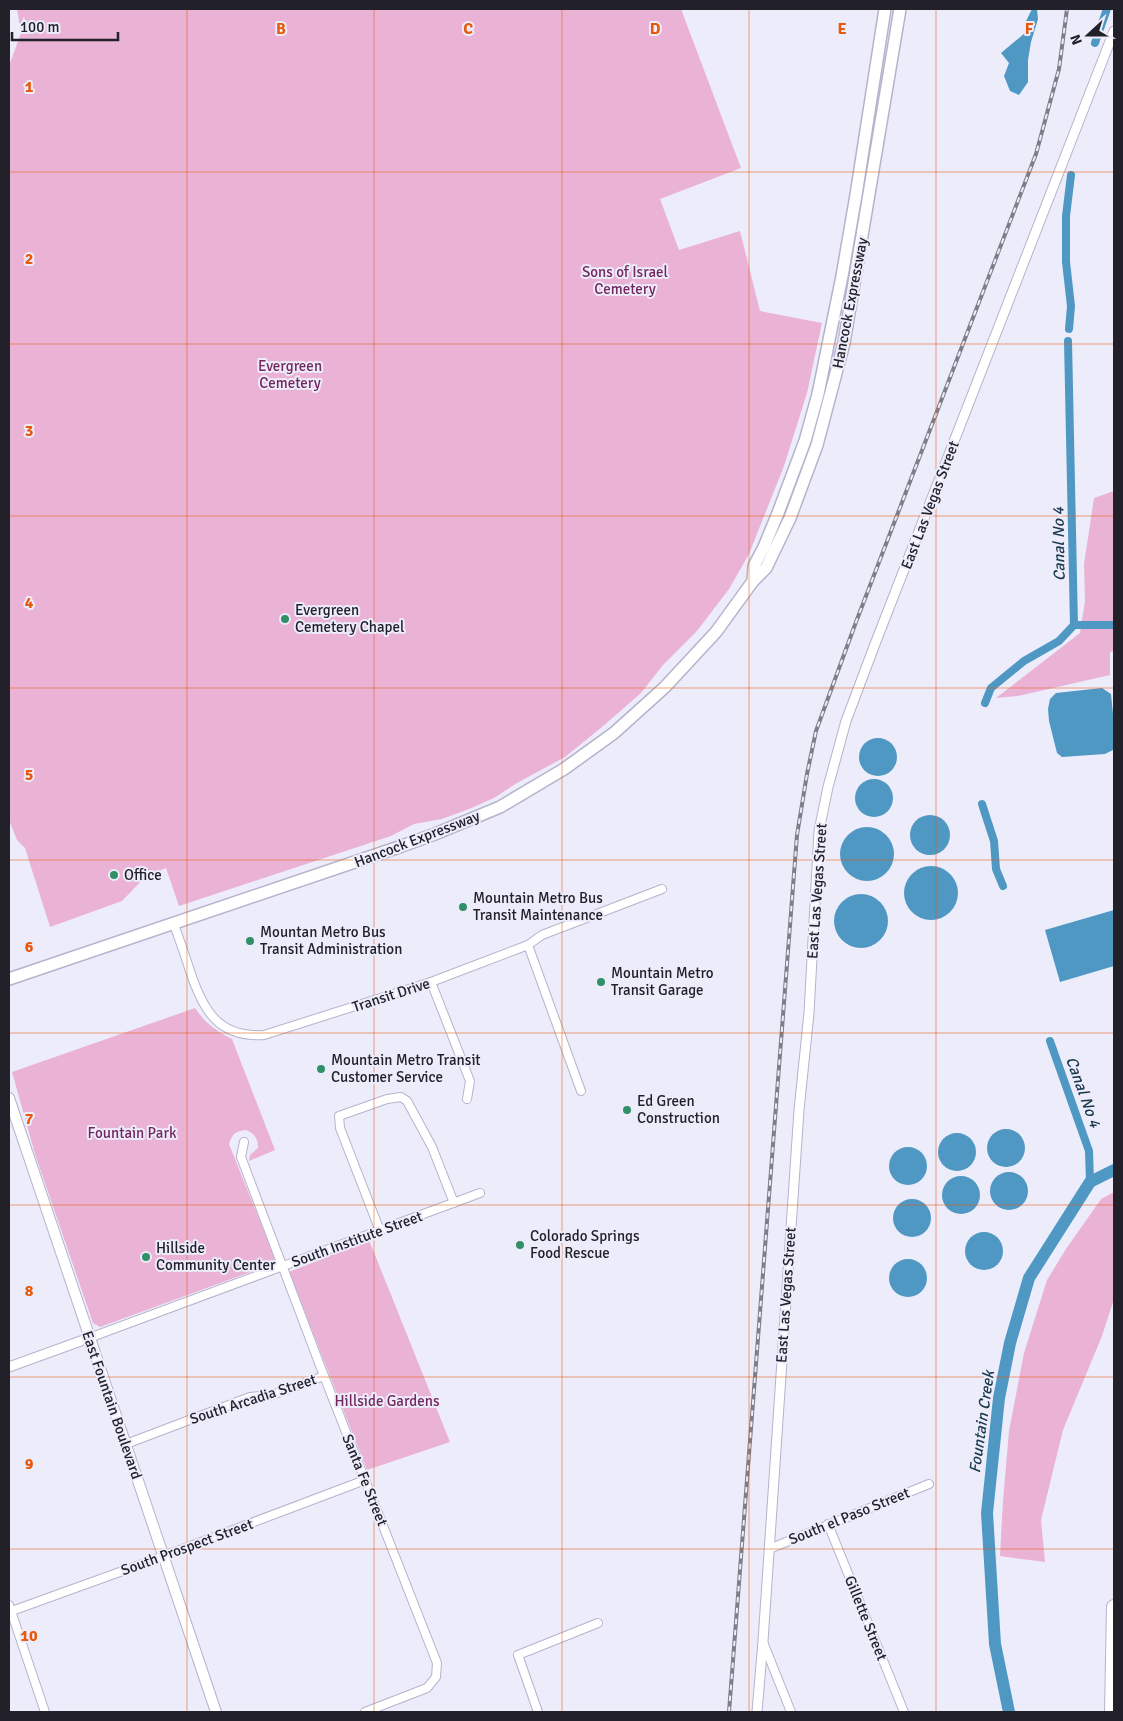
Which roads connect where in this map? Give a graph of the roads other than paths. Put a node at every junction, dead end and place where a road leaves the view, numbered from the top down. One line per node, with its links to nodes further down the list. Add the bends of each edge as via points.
1 (885, 9): 4 (main road, Hancock Expressway, via 853,213 818,394 805,441 754,566)
2 (900, 9): 4 (main road, Hancock Expressway, via 844,343 831,397 790,518 766,568)
3 (1114, 31): 26 (street, East Las Vegas Street, via 865,670 846,721 828,787 819,831 809,1013 798,1120)
4 (752, 581): 6 (main road, Hancock Expressway, via 716,632 665,687 614,734 564,769 500,807 435,834)
5 (662, 889): 7 (street, Transit Drive, via 542,936)
6 (174, 924): 8 (main road, Hancock Expressway); 9 (street, Transit Drive, via 203,1004 219,1024 241,1034 251,1036 276,1032)
7 (528, 945): 9 (street, Transit Drive); 10 (street)
8 (9, 979)
9 (431, 982): 12 (street, via 470,1081)
10 (581, 1091)
11 (9, 1098): 13 (main road, East Fountain Boulevard)
12 (467, 1099)
13 (13, 1127): 19 (main road, East Fountain Boulevard)
14 (244, 1142): 18 (street, Santa Fe Street, via 241,1157)
15 (480, 1193): 16 (street, South Institute Street)
16 (454, 1203): 17 (street, South Institute Street); 17 (street, via 432,1147 407,1101 401,1097 387,1098 339,1116 340,1128)
17 (380, 1231): 18 (street, South Institute Street)
18 (283, 1267): 19 (street, South Institute Street); 21 (street, Santa Fe Street)
19 (89, 1338): 20 (street, South Institute Street); 22 (main road, East Fountain Boulevard)
20 (9, 1367)
21 (324, 1376): 22 (street, South Arcadia Street, via 272,1395 250,1397); 23 (street, Santa Fe Street)
22 (126, 1444): 27 (main road, East Fountain Boulevard)
23 (365, 1480): 27 (street, South Prospect Street); 32 (street, Santa Fe Street, via 435,1655 438,1670 427,1688)
24 (929, 1484): 25 (street, South el Paso Street)
25 (828, 1524): 26 (street, South el Paso Street); 39 (street, Gillette Street)
26 (769, 1548): 31 (street, East Las Vegas Street)
27 (164, 1556): 28 (street, South Prospect Street); 34 (main road, East Fountain Boulevard)
28 (9, 1609): 33 (street)
29 (1114, 1613): 40 (highway); 41 (highway)
30 (598, 1623): 36 (street, via 518,1655)
31 (763, 1641): 37 (street, East Las Vegas Street); 38 (street)
32 (378, 1710): 35 (street)
33 (45, 1712)
34 (216, 1712)
35 (365, 1712)
36 (538, 1712)
37 (757, 1712)
38 (791, 1712)
39 (904, 1712)
40 (1103, 1712)
41 (1112, 1712)

